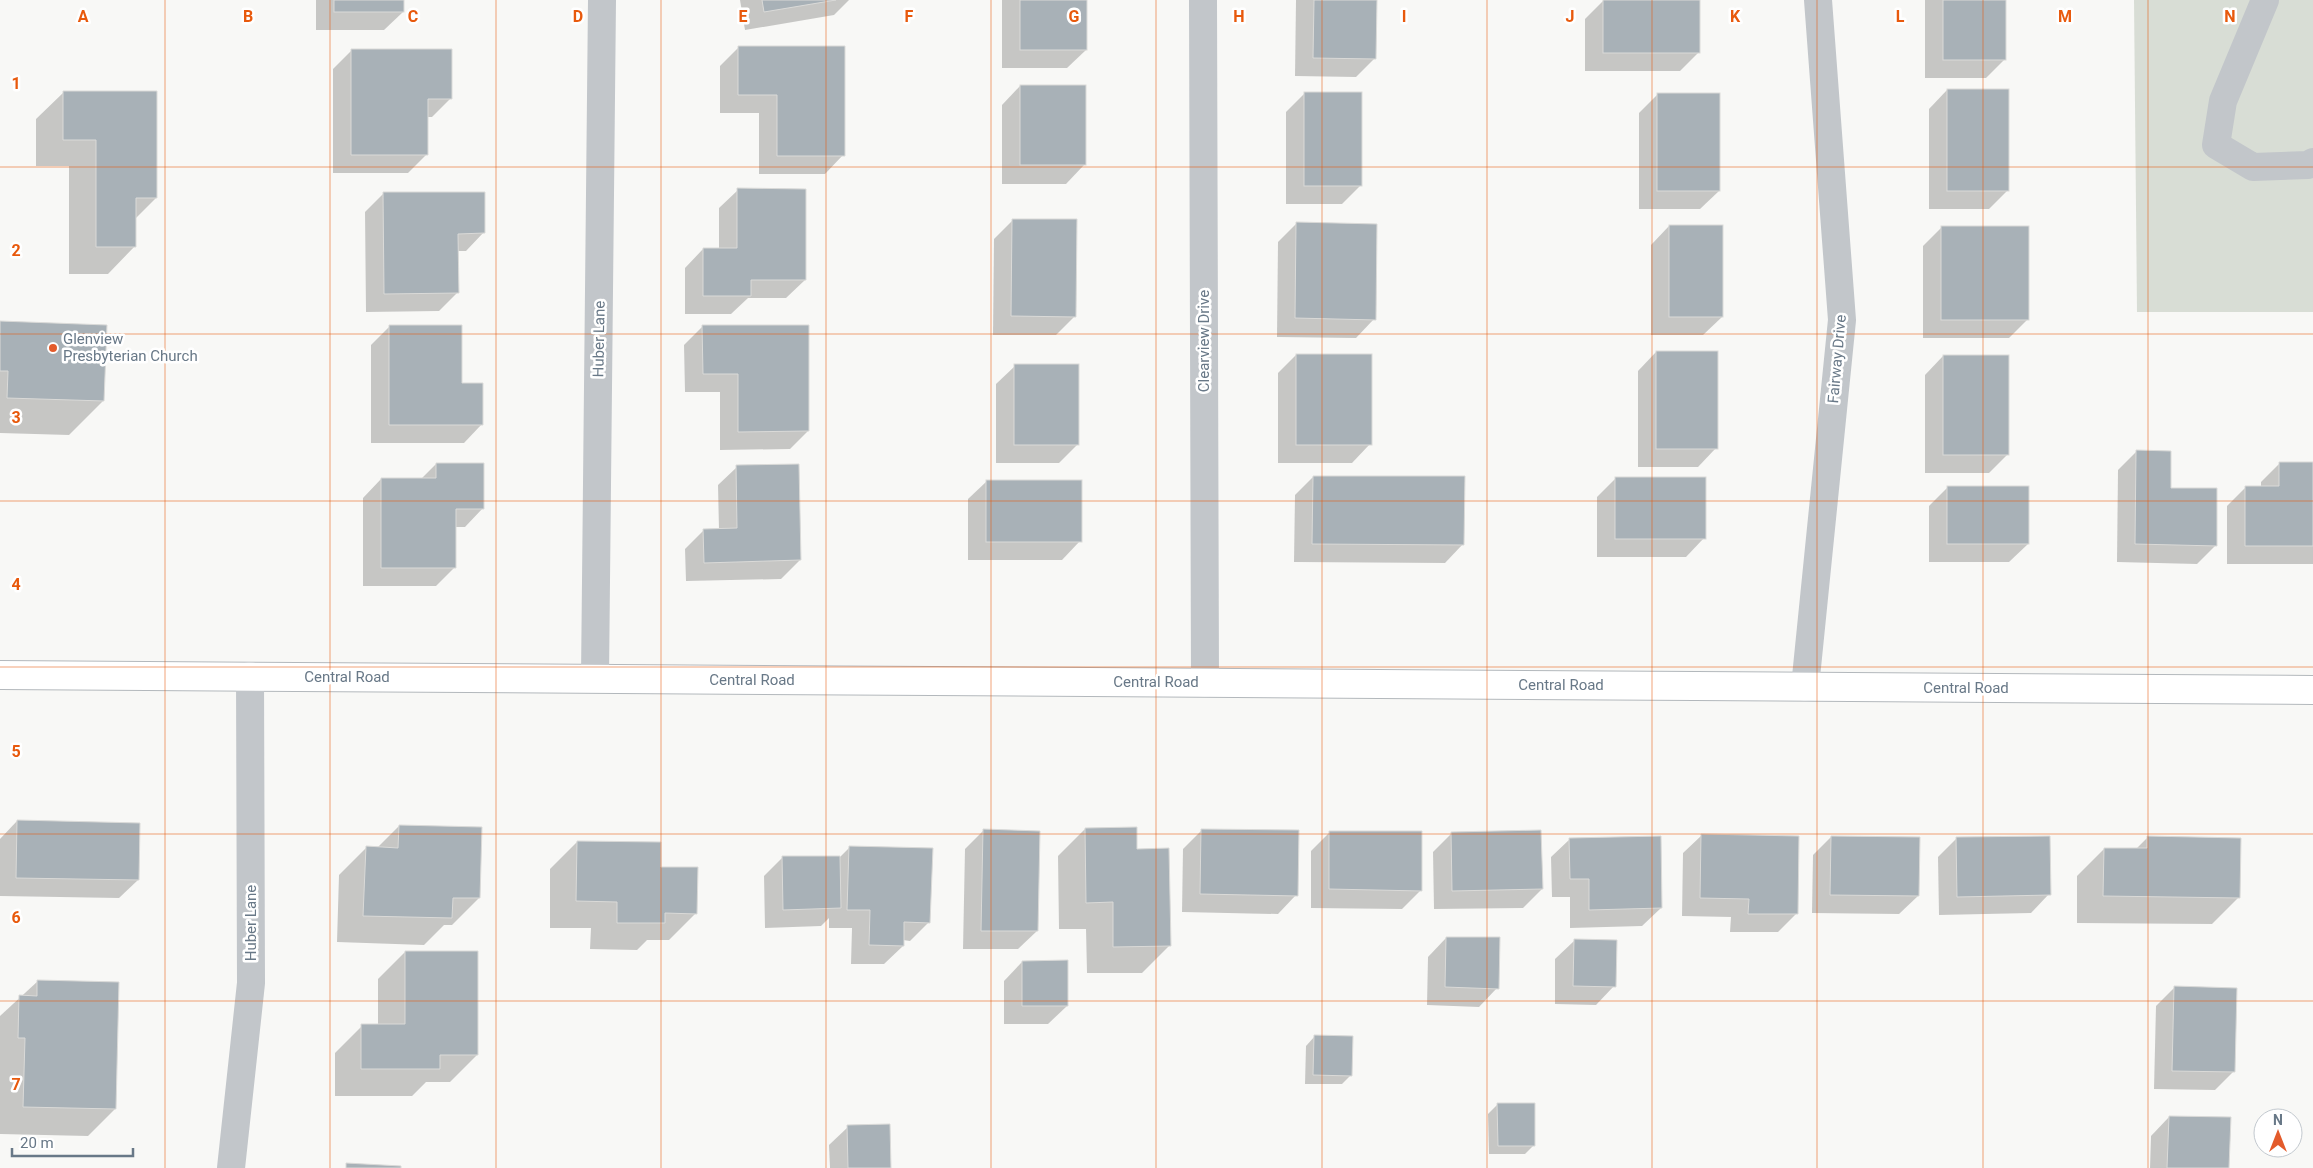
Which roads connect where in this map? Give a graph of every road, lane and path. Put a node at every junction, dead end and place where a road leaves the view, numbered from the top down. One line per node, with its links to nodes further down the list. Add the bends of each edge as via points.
1 (602, 0): 8 (street, Huber Lane)
2 (1203, 0): 9 (street, Clearview Drive)
3 (1818, 0): 10 (street, Fairway Drive, via 1842,320)
4 (2266, 0): 5 (street, via 2222,101 2216,144 2253,168)
5 (2313, 162)
6 (0, 675): 7 (main road, Central Road)
7 (250, 676): 8 (main road, Central Road); 12 (street, Huber Lane, via 251,983)
8 (595, 678): 9 (main road, Central Road)
9 (1205, 682): 10 (main road, Central Road)
10 (1805, 686): 11 (main road, Central Road)
11 (2313, 690)
12 (231, 1168)

